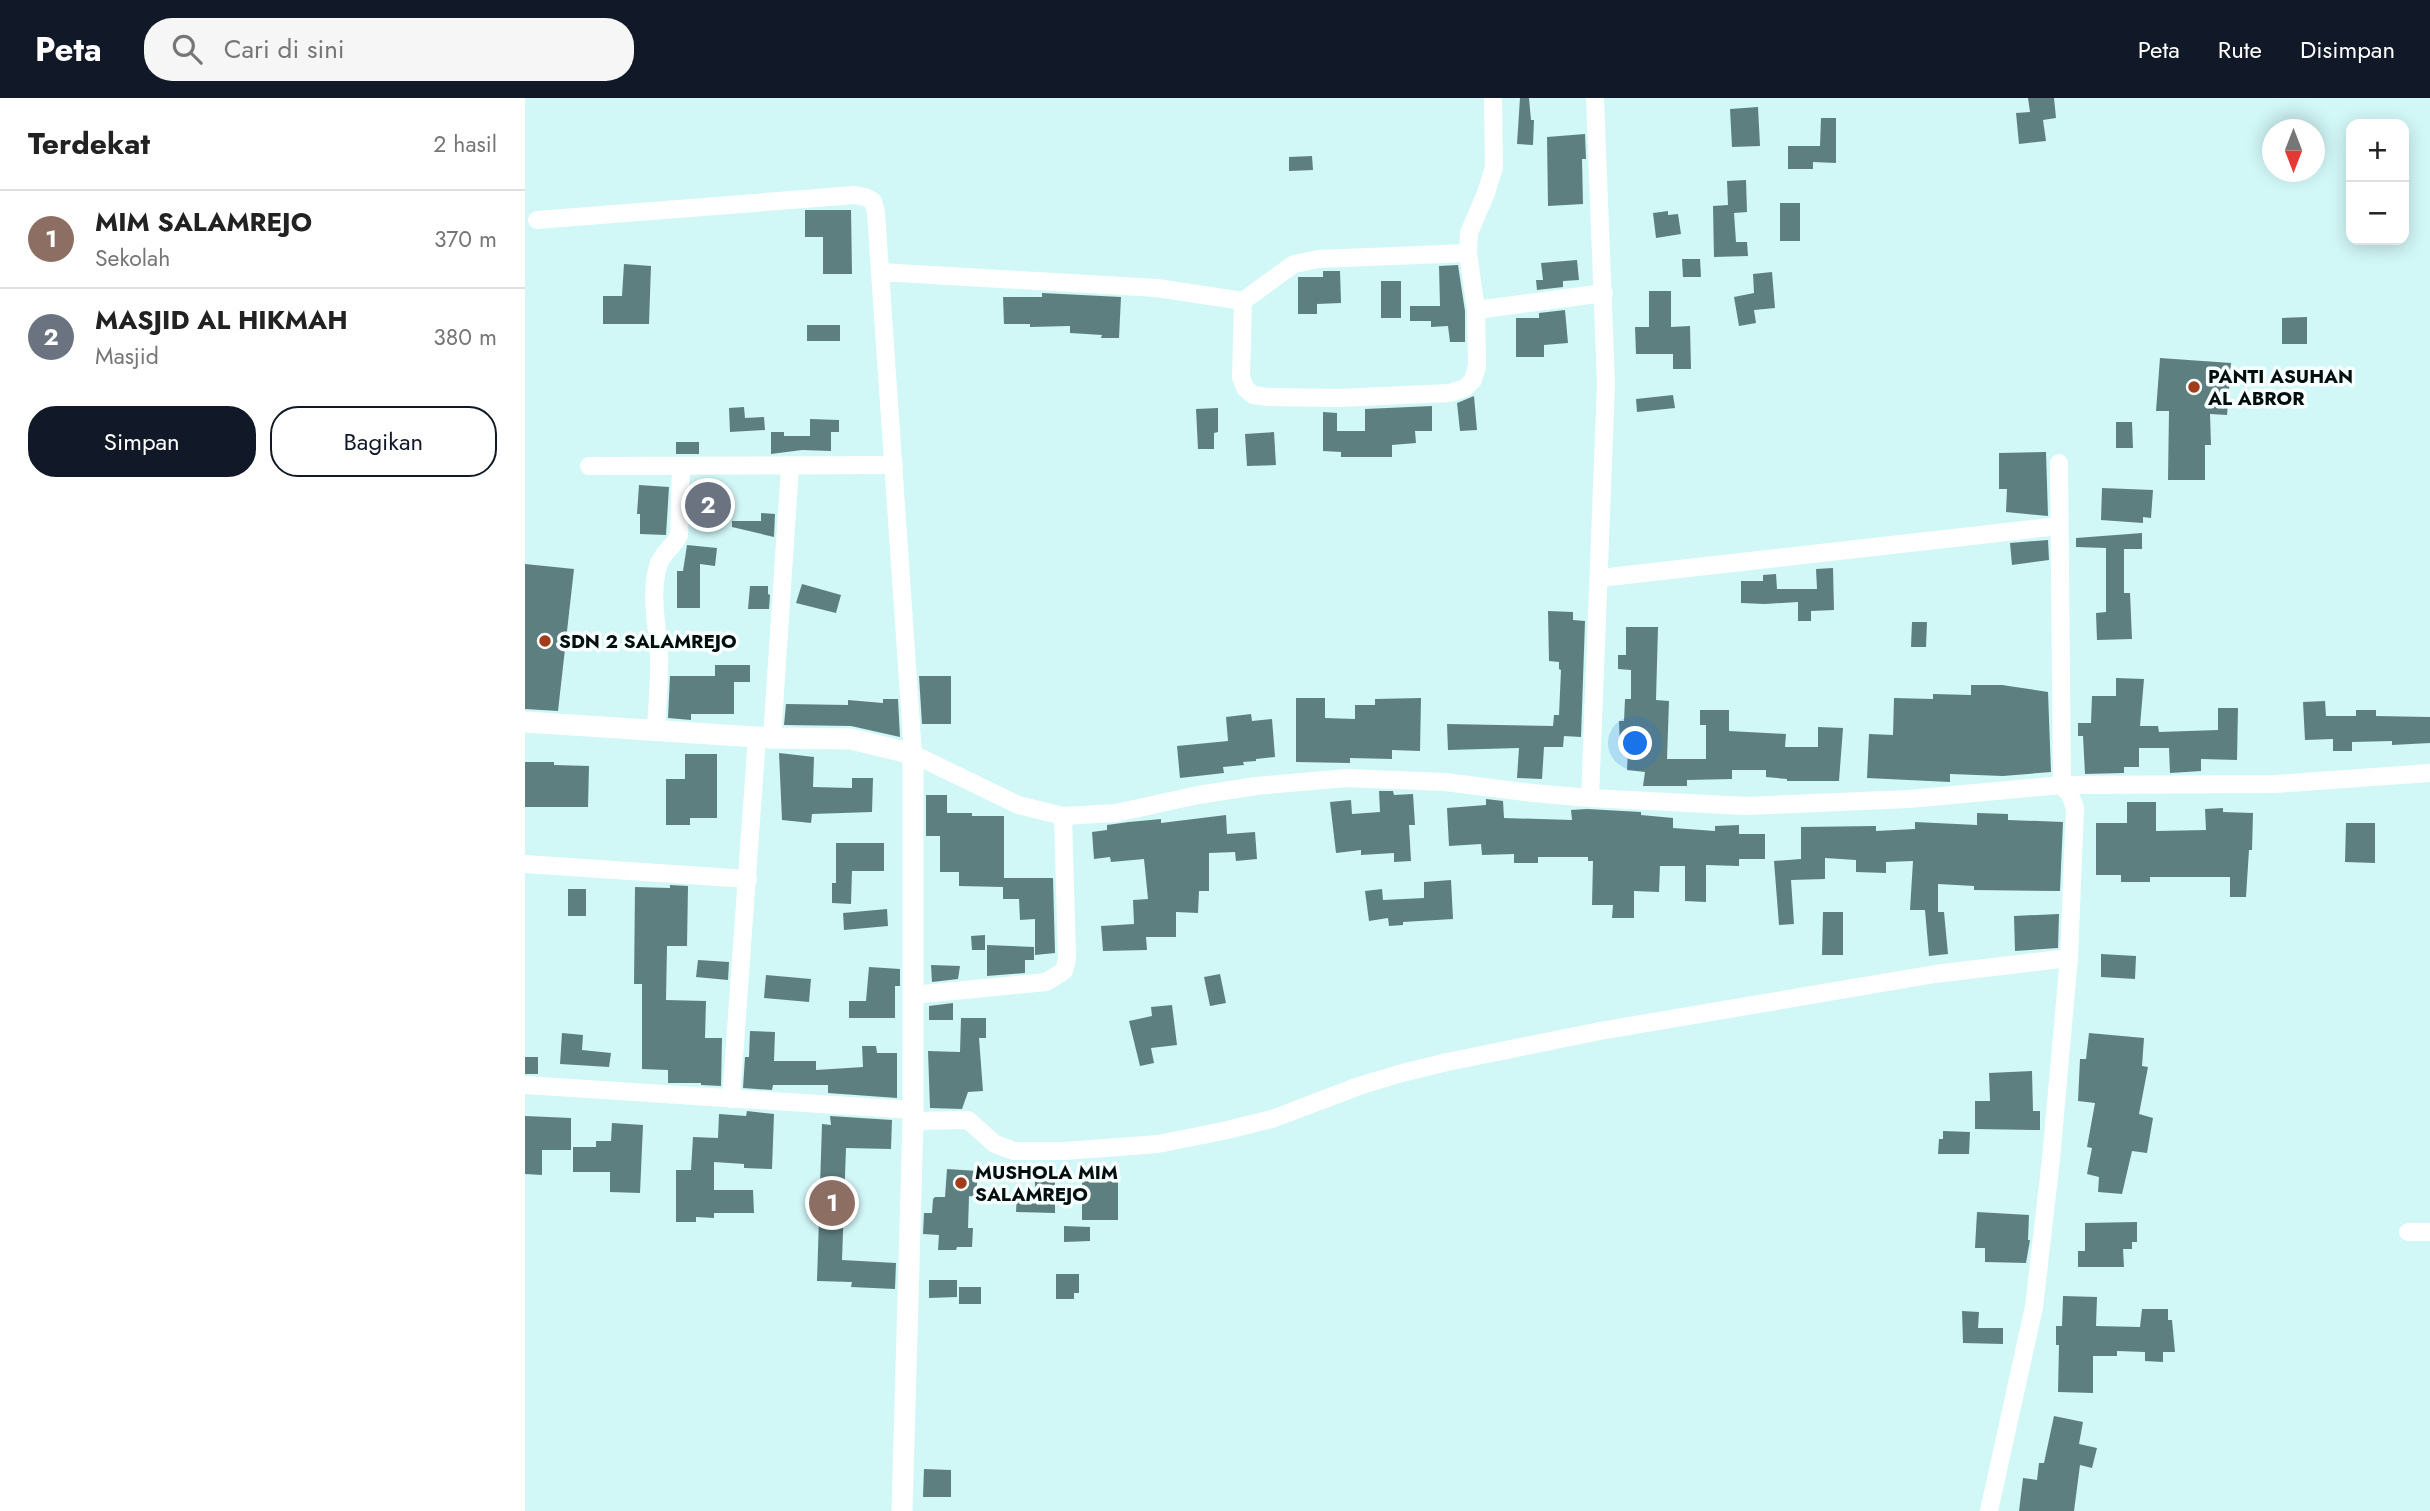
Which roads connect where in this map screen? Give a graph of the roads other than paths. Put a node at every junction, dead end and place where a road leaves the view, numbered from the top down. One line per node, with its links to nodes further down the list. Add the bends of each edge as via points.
1 (1493, 98): 4 (street, via 1494,167 1469,233)
2 (1595, 98): 6 (street)
3 (537, 220): 5 (street, via 855,195 873,201)
4 (1468, 253): 7 (street, via 1294,264); 8 (street)
5 (880, 272): 7 (street, via 1157,288); 10 (street)
6 (1604, 293): 8 (street); 15 (street)
7 (1243, 301): 8 (street, via 1241,377 1253,395 1268,397 1424,395 1465,388 1478,366)
8 (1476, 310)
9 (2059, 463): 14 (street)
10 (894, 465): 13 (street); 19 (street)
11 (589, 466): 12 (street)
12 (681, 467): 13 (street); 17 (street, via 679,535 664,552 654,593 659,659)
13 (790, 467): 18 (street)
14 (2059, 526): 15 (street); 21 (street)
15 (1600, 578): 22 (street)
16 (525, 722): 17 (street)
17 (656, 730): 18 (street)
18 (765, 737): 19 (street, via 851,739); 25 (street)
19 (913, 754): 23 (street, via 1018,805); 27 (street)
20 (2430, 773): 21 (street, via 2275,785)
21 (2062, 785): 22 (street, via 1922,798 1746,806); 26 (street, via 2075,808)
22 (1590, 798): 23 (street, via 1445,782 1347,778 1256,786 1116,813)
23 (1063, 816): 27 (street, via 1064,971 1047,982)
24 (525, 864): 25 (street)
25 (748, 879): 29 (street)
26 (2069, 958): 30 (street, via 1922,976 1459,1059 1391,1076 1272,1119 1158,1144 1014,1151 995,1144 968,1120); 34 (street, via 2034,1307)
27 (913, 995): 30 (street)
28 (525, 1085): 29 (street)
29 (731, 1099): 30 (street)
30 (913, 1115): 33 (street)
31 (2408, 1232): 32 (street)
32 (2430, 1232)
33 (902, 1511)
34 (1989, 1511)

